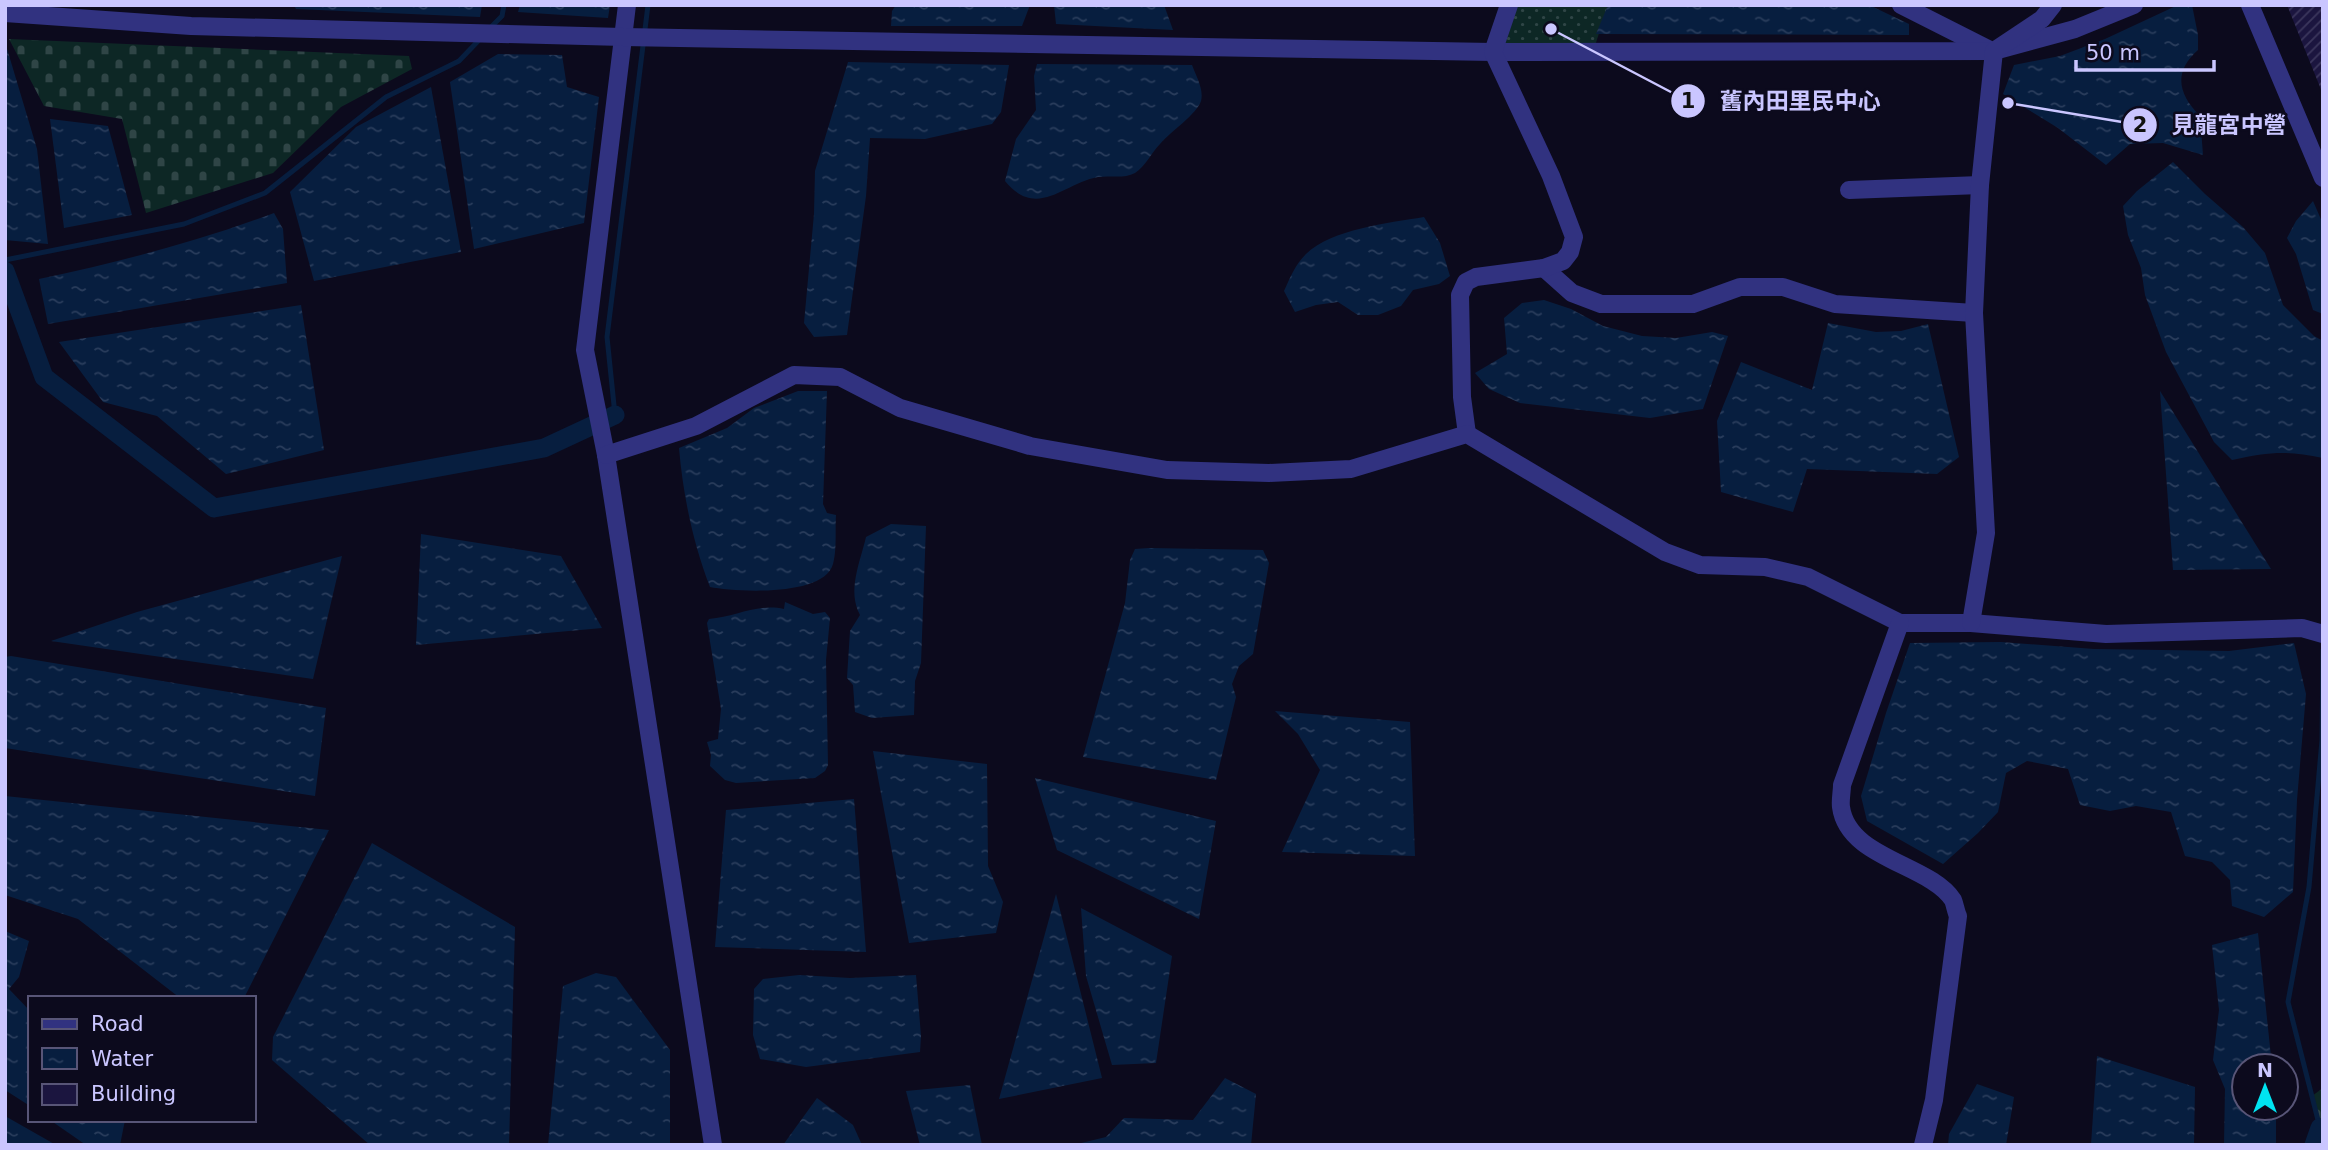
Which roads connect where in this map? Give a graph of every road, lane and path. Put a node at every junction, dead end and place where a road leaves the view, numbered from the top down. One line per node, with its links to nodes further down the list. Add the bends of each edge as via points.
1 (627, 5): 8 (street)
2 (1510, 5): 10 (street)
3 (1901, 5): 9 (street)
4 (2053, 5): 9 (street, via 2042,19)
5 (2134, 5): 9 (street, via 2075,29)
6 (2250, 5): 11 (street)
7 (5, 13): 8 (street, via 191,26)
8 (623, 37): 10 (street); 17 (street, via 585,351)
9 (1994, 51): 10 (street); 12 (street)
10 (1493, 52): 14 (street, via 1574,237 1563,261)
11 (2323, 178)
12 (1980, 185): 13 (street); 15 (street)
13 (1849, 190)
14 (1544, 268): 15 (street, via 1573,293 1601,303 1693,304 1740,287 1783,287 1835,303); 16 (street, via 1466,282 1460,295)
15 (1974, 313): 19 (street, via 1986,533)
16 (1467, 434): 17 (street, via 1351,469 1269,473 1167,470 1030,446 900,408 840,377 794,375 696,426); 18 (street, via 1665,552 1700,565 1765,567 1808,577)
17 (606, 455): 21 (street)
18 (1900, 623): 19 (street); 22 (street, via 1842,785 1841,808 1852,832 1938,886 1953,901 1958,916 1934,1100)
19 (1971, 623): 20 (street, via 2106,634 2302,628)
20 (2323, 634)
21 (713, 1145)
22 (1923, 1145)

